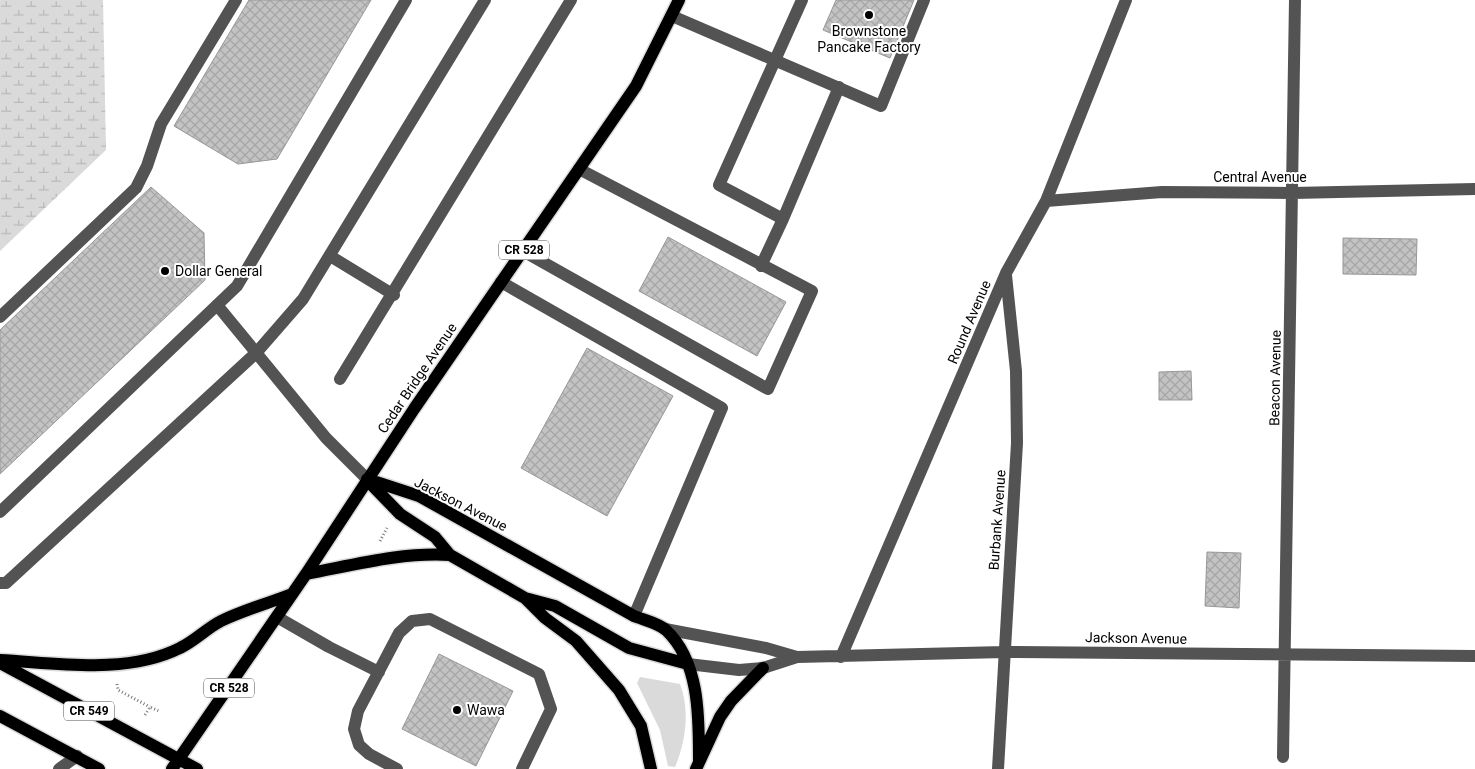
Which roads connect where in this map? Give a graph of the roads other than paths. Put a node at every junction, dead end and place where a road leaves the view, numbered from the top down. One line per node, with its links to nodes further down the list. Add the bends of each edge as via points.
1 (236, 0): 25 (street, via 161,124 136,188)
2 (406, 0): 24 (street, via 237,286)
3 (485, 0): 19 (street)
4 (571, 0): 23 (street)
5 (679, 0): 10 (main road, Cedar Bridge Avenue / CR 528)
6 (802, 0): 11 (street)
7 (924, 0): 12 (street, via 881,106)
8 (1126, 0): 16 (street, Round Avenue)
9 (1295, 0): 15 (street, Beacon Avenue)
10 (672, 16): 11 (street); 13 (main road, Cedar Bridge Avenue / CR 528, via 636,86)
11 (774, 60): 12 (street); 17 (street, via 719,185)
12 (838, 87): 17 (street)
13 (579, 169): 18 (main road, Cedar Bridge Avenue / CR 528); 20 (street)
14 (1475, 189): 15 (street, Central Avenue)
15 (1293, 192): 16 (street, Central Avenue, via 1162,192); 39 (street, Beacon Avenue)
16 (1046, 201): 21 (street, Round Avenue)
17 (783, 219): 20 (street)
18 (523, 251): 20 (street, via 768,390 812,292); 22 (main road, Cedar Bridge Avenue / CR 528)
19 (330, 256): 23 (street); 26 (street, via 303,299)
20 (761, 266)
21 (1006, 273): 38 (street, Burbank Avenue, via 1016,372 1017,443); 42 (street, Round Avenue)
22 (501, 282): 28 (main road, Cedar Bridge Avenue / CR 528); 35 (street, via 722,408)
23 (394, 295): 27 (street)
24 (217, 305): 26 (street); 29 (street)
25 (0, 317)
26 (256, 353): 28 (street, via 326,438); 32 (street, via 6,583)
27 (340, 379)
28 (366, 479): 30 (main road, Jackson Avenue, via 400,514 435,537); 31 (main road, Cedar Bridge Avenue / CR 528); 35 (main road, Jackson Avenue, via 419,496)
29 (0, 512)
30 (450, 555): 31 (main road, via 423,553); 34 (main road, Jackson Avenue)
31 (306, 574): 33 (main road, Cedar Bridge Avenue / CR 528)
32 (0, 583)
33 (292, 594): 36 (main road, Cedar Bridge Avenue / CR 528); 43 (main road, via 221,621 180,648 149,658 86,665)
34 (526, 598): 44 (main road, Jackson Avenue, via 554,606 629,648); 57 (main road, via 545,618 576,641 619,690 641,726)
35 (634, 616): 37 (main road, Jackson Avenue)
36 (277, 617): 46 (street); 50 (main road, Cedar Bridge Avenue / CR 528)
37 (665, 629): 41 (street, Jackson Avenue); 44 (main road)
38 (1004, 652): 39 (street, Jackson Avenue); 42 (street, Jackson Avenue); 58 (street, Burbank Avenue)
39 (1285, 654): 40 (street, Jackson Avenue); 49 (street, Beacon Avenue)
40 (1475, 656)
41 (797, 657): 42 (street, Jackson Avenue); 45 (street, Jackson Avenue)
42 (842, 657)
43 (0, 661): 50 (main road, CR 549)
44 (688, 664): 45 (street, Jackson Avenue, via 739,670); 51 (main road, via 695,693)
45 (763, 668): 51 (main road, via 730,701)
46 (379, 672): 55 (street, via 358,711 354,729 359,745); 56 (street, via 399,633 412,621 430,619 539,674 551,709)
47 (0, 716): 48 (main road)
48 (77, 756): 52 (street); 53 (main road)
49 (1283, 757)
50 (175, 764): 54 (main road, CR 549)
51 (698, 765)
52 (59, 769)
53 (99, 769)
54 (198, 769)
55 (397, 769)
56 (522, 769)
57 (651, 769)
58 (998, 769)

